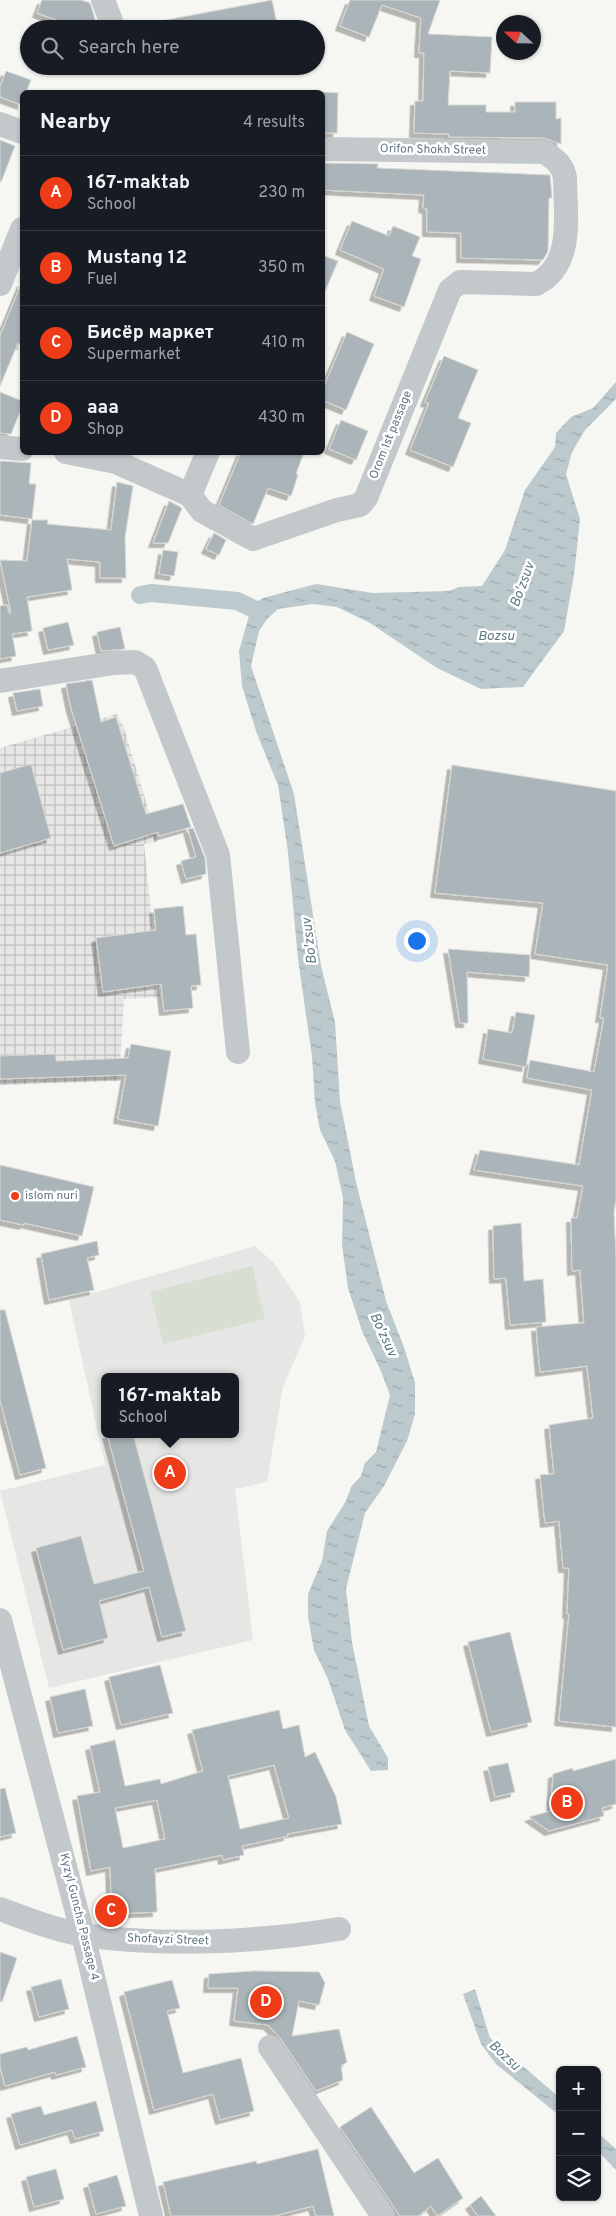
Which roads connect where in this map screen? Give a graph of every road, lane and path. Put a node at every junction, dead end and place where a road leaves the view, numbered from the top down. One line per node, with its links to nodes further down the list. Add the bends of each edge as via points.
1 (103, 0): 2 (street)
2 (111, 20)
3 (0, 124): 4 (street)
4 (20, 131)
5 (325, 149): 6 (street, Orifon Shokh Street)
6 (544, 152): 13 (street, Orom 1st passage, via 556,160 565,177 564,251 554,272 536,284 460,282 450,290 366,498 360,504 253,539 202,512)
7 (20, 235): 8 (street)
8 (0, 284)
9 (0, 447): 10 (street)
10 (20, 449)
11 (78, 455): 13 (street, Orom 1st passage, via 116,462)
12 (207, 455): 13 (street)
13 (190, 495)
14 (0, 681): 15 (street, via 114,663 135,662 144,668 218,856)
15 (238, 1052)
16 (0, 1620): 19 (street, Kyzyl Guncha Passage 4)
17 (0, 1909): 19 (street, Shofayzi Street)
18 (339, 1929): 19 (street, Shofayzi Street, via 213,1941)
19 (83, 1935): 21 (street, Kyzyl Guncha Passage 4)
20 (270, 2047): 22 (street)
21 (152, 2216)
22 (383, 2216)

